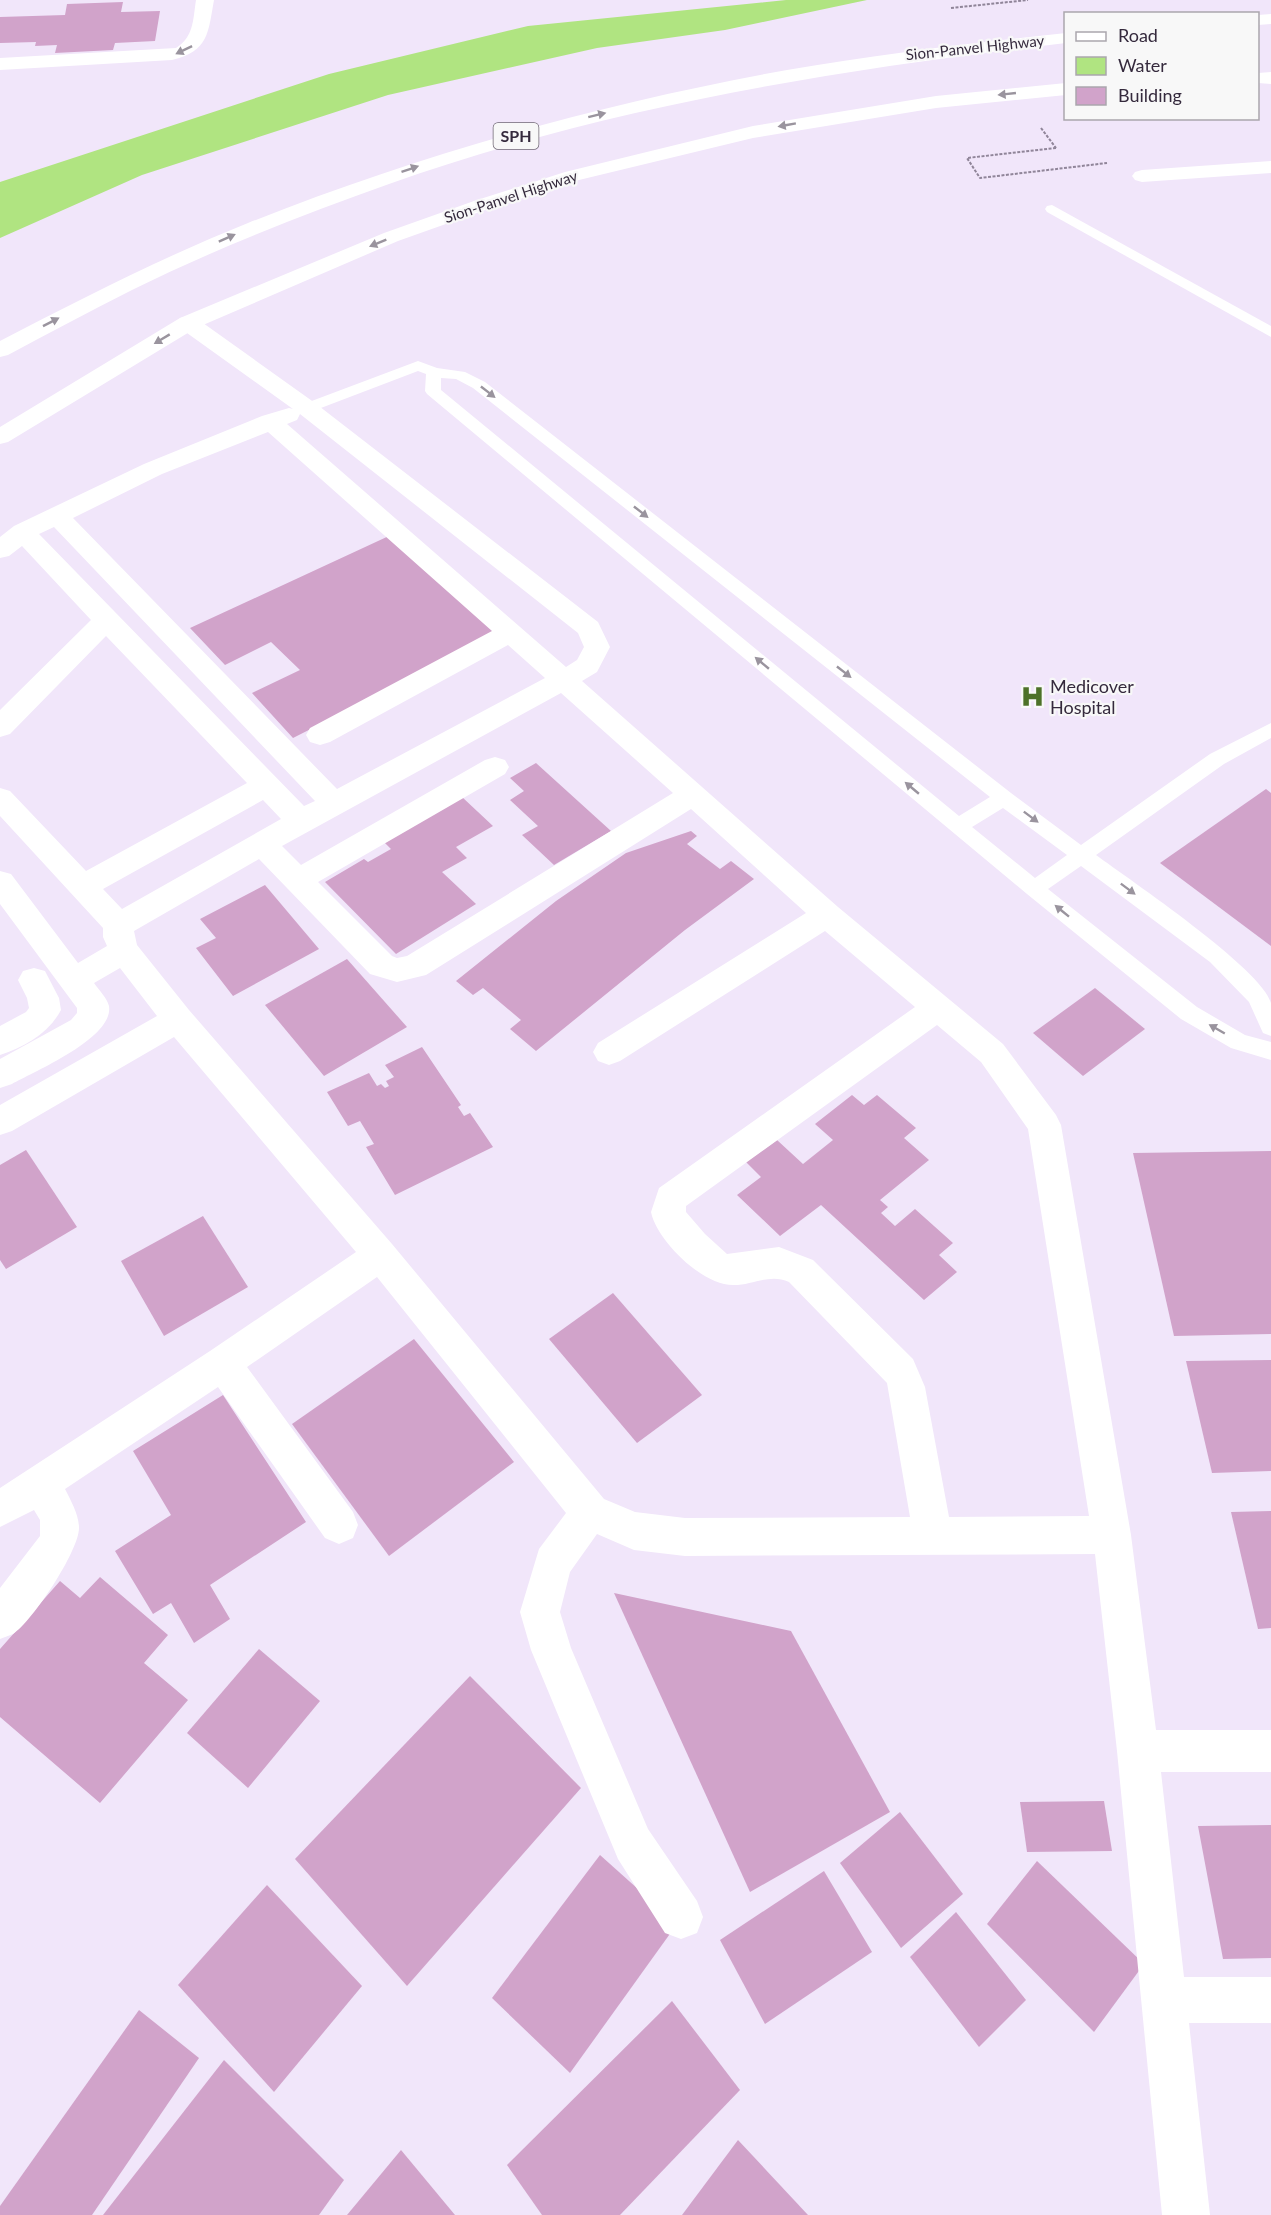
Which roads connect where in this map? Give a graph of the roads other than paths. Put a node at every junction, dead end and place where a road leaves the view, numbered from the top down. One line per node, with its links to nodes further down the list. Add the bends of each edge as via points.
1 (205, 0): 3 (main road, one-way to 3, via 196,42 187,51)
2 (1064, 38): 10 (main road, Sion-Panvel Highway / SPH, one-way to 2, via 143,276 239,233 334,195 524,134 806,71)
3 (0, 64)
4 (1064, 89): 8 (main road, Sion-Panvel Highway, one-way to 8, via 844,115 594,170 391,237)
5 (1271, 167): 6 (main road)
6 (1142, 176)
7 (1052, 208): 9 (lane)
8 (188, 323): 12 (main road); 14 (main road, Sion-Panvel Highway, one-way to 14)
9 (1271, 332)
10 (0, 351)
11 (434, 372): 12 (lane, via 418,366 406,369); 28 (lane, one-way to 28, via 460,375 479,385); 31 (lane, one-way to 11, via 433,391)
12 (308, 408): 13 (main road); 20 (main road, via 589,628 597,647 588,666)
13 (270, 421): 15 (main road, via 153,469); 19 (main road)
14 (0, 437)
15 (57, 516): 16 (main road); 23 (main road)
16 (23, 532): 17 (main road); 18 (main road)
17 (0, 550)
18 (106, 620): 21 (main road); 25 (main road)
19 (510, 633): 20 (main road); 23 (main road)
20 (564, 680): 26 (main road); 29 (main road)
21 (0, 727)
22 (1271, 730): 33 (lane, via 1217,759)
23 (294, 762): 29 (main road)
24 (495, 767): 34 (main road)
25 (265, 786): 30 (main road); 36 (main road)
26 (693, 794): 34 (main road, via 415,966 397,970 381,965); 38 (main road)
27 (0, 798): 36 (main road)
28 (1004, 798): 31 (lane); 33 (lane, one-way to 33)
29 (334, 803): 30 (main road)
30 (302, 821): 32 (main road)
31 (958, 826): 37 (lane)
32 (263, 845): 34 (main road); 39 (main road)
33 (1081, 854): 37 (lane); 44 (lane, one-way to 44, via 1217,956 1257,997)
34 (298, 880)
35 (0, 882): 40 (main road)
36 (83, 886): 39 (main road)
37 (1034, 889): 46 (lane, one-way to 37, via 1239,1042 1189,1013)
38 (826, 915): 42 (main road); 47 (main road)
39 (122, 938): 40 (main road); 43 (main road)
40 (75, 979): 48 (main road, via 93,1006 92,1017 82,1029)
41 (34, 980): 45 (main road, via 45,1010 37,1021)
42 (939, 1007): 56 (main road, via 992,1053 1044,1125); 57 (main road, via 670,1198 668,1209 670,1219 720,1268 771,1262 789,1263 801,1271 900,1371 907,1387)
43 (178, 1019): 49 (main road); 50 (main road)
44 (1271, 1027)
45 (0, 1042)
46 (1271, 1051)
47 (609, 1052)
48 (0, 1075)
49 (0, 1121)
50 (380, 1255): 51 (main road); 54 (main road)
51 (223, 1364): 52 (main road); 55 (main road)
52 (39, 1484): 53 (main road); 58 (main road, via 54,1506 61,1528 48,1561)
53 (0, 1508)
54 (590, 1512): 57 (main road, via 634,1531 685,1538); 61 (main road, via 553,1563 540,1612 551,1650 633,1844)
55 (339, 1525)
56 (1112, 1535): 57 (main road); 59 (main road)
57 (933, 1536)
58 (0, 1619)
59 (1138, 1751): 60 (main road); 62 (main road)
60 (1271, 1751)
61 (681, 1917)
62 (1164, 2000): 63 (main road); 64 (main road)
63 (1271, 2000)
64 (1186, 2215)

